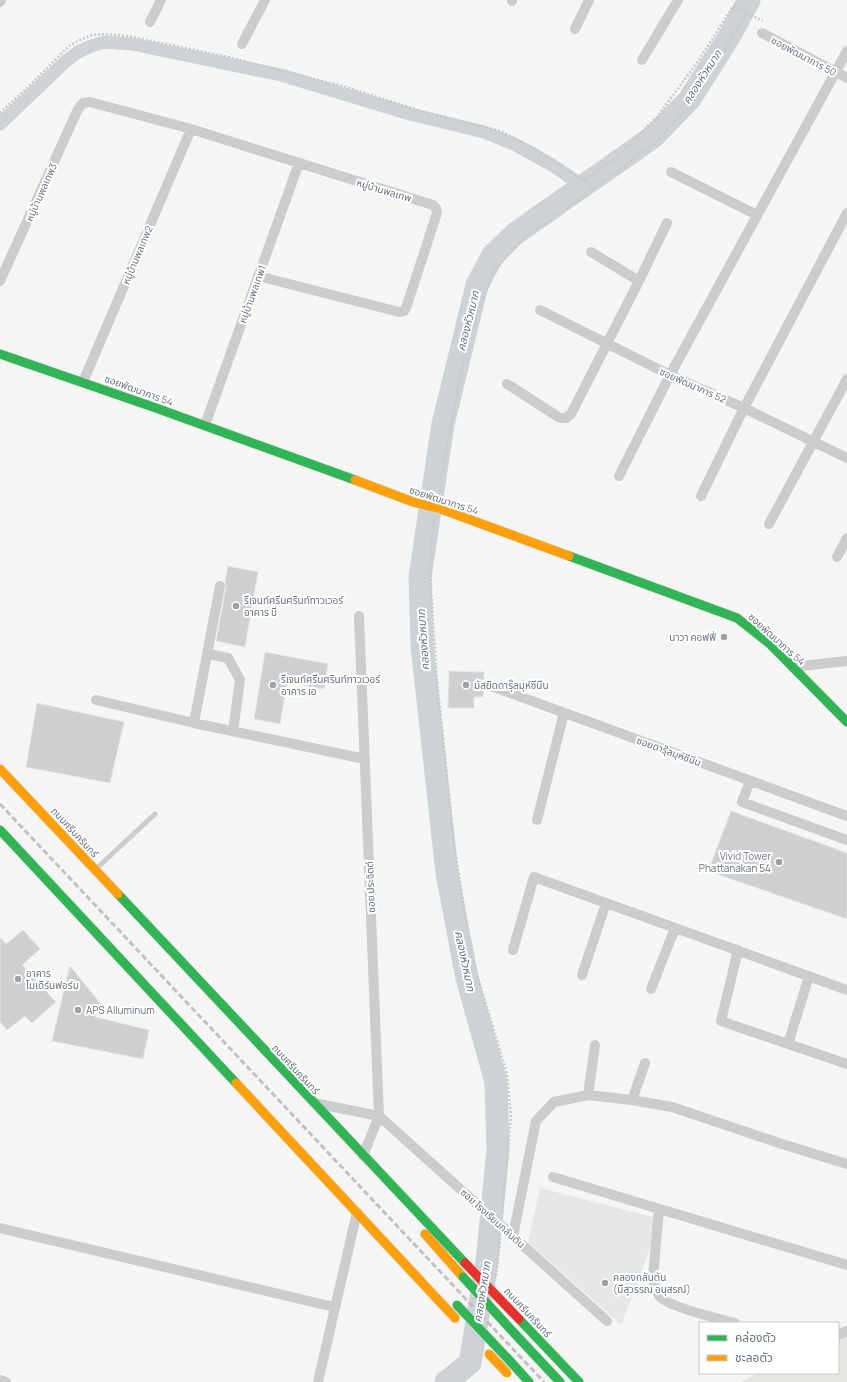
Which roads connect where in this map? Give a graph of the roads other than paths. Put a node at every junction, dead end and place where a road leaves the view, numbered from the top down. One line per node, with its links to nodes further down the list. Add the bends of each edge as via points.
1 (161, 0): 5 (street)
2 (265, 0): 8 (street)
3 (589, 0): 6 (street)
4 (678, 0): 10 (street)
5 (150, 22)
6 (575, 29)
7 (762, 34): 11 (street, ซอยพัฒนาการ 50)
8 (242, 44)
9 (847, 51): 11 (street)
10 (642, 60)
11 (836, 72): 12 (street, ซอยพัฒนาการ 50); 18 (street)
12 (847, 78)
13 (83, 103): 14 (street, หมู่บ้านพลเทพ, via 90,102); 22 (street, หมู่บ้านพลเทพ3)
14 (191, 129): 15 (street, หมู่บ้านพลเทพ); 29 (street, หมู่บ้านพลเทพ2)
15 (299, 163): 21 (street, หมู่บ้านพลเทพ1); 21 (street, หมู่บ้านพลเทพ, via 434,205 437,213 406,308 398,312)
16 (671, 172): 18 (street)
17 (847, 213): 31 (street)
18 (757, 216): 27 (street)
19 (667, 223): 23 (street)
20 (591, 252): 23 (street)
21 (258, 276): 32 (street, หมู่บ้านพลเทพ1)
22 (0, 281)
23 (639, 281): 25 (street)
24 (540, 310): 25 (street, ซอยพัฒนาการ 52)
25 (607, 344): 27 (street, ซอยพัฒนาการ 52); 30 (street, via 571,414 566,418 560,418)
26 (0, 354): 29 (main road, ซอยพัฒนาการ 54)
27 (670, 376): 31 (street, ซอยพัฒนาการ 52); 35 (street)
28 (847, 379): 33 (street)
29 (83, 382): 32 (main road, ซอยพัฒนาการ 54)
30 (507, 384)
31 (744, 408): 33 (street, ซอยพัฒนาการ 52); 36 (street)
32 (205, 425): 44 (main road, ซอยพัฒนาการ 54, via 737,618 770,644)
33 (813, 442): 34 (street, ซอยพัฒนาการ 52); 37 (street)
34 (847, 458)
35 (619, 476)
36 (701, 496)
37 (768, 524)
38 (847, 538): 39 (street)
39 (837, 557)
40 (220, 586): 42 (street)
41 (359, 616): 51 (street, ซอย ประจิตต์)
42 (208, 654): 49 (street); 50 (street, via 228,658 240,680)
43 (847, 661): 44 (street)
44 (792, 667): 48 (main road, ซอยพัฒนาการ 54)
45 (491, 686): 47 (street, ซอยดารุ๊ลมุห์ซีนีน)
46 (96, 700): 49 (street)
47 (564, 713): 53 (street, ซอยดารุ๊ลมุห์ซีนีน); 56 (street)
48 (847, 722)
49 (194, 723): 50 (street)
50 (233, 731): 51 (street)
51 (365, 759): 75 (street, ซอย ประจิตต์)
52 (0, 769): 59 (main road, ถนนศรีนครินทร์)
53 (750, 781): 55 (street, ซอยดารุ๊ลมุห์ซีนีน); 58 (street, via 742,802)
54 (155, 814): 59 (lane)
55 (847, 816)
56 (537, 820)
57 (0, 830): 81 (main road)
58 (847, 840)
59 (95, 870): 74 (main road, ถนนศรีนครินทร์)
60 (606, 903): 61 (street); 62 (street, via 534,877); 64 (street)
61 (675, 928): 63 (street); 66 (street)
62 (513, 950)
63 (738, 950): 65 (street); 68 (street, via 720,1021)
64 (582, 975)
65 (809, 976): 67 (street); 68 (street)
66 (651, 989)
67 (847, 990)
68 (788, 1044): 71 (street)
69 (595, 1045): 72 (street)
70 (644, 1063): 73 (street)
71 (847, 1064)
72 (588, 1095): 73 (street); 84 (street, via 554,1102 536,1121)
73 (632, 1100): 77 (street, via 672,1107)
74 (312, 1102): 75 (street); 76 (main road, ถนนศรีนครินทร์)
75 (380, 1116): 76 (street, ซอย ประจิตต์); 84 (street, ซอย โรงเรียนกลันตัน)
76 (363, 1156): 79 (main road, ถนนศรีนครินทร์)
77 (847, 1164)
78 (553, 1177): 80 (street)
79 (399, 1192): 98 (main road, bridge, via 422,1230 441,1253); 99 (main road, ถนนศรีนครินทร์, bridge)
80 (659, 1209): 86 (street); 91 (street, via 653,1277 659,1296 669,1304)
81 (357, 1212): 82 (main road); 88 (street)
82 (366, 1223): 85 (main road); 89 (main road)
83 (0, 1228): 88 (street)
84 (513, 1236): 90 (street, ซอย โรงเรียนกลันตัน)
85 (402, 1248)
86 (847, 1265)
87 (455, 1302): 97 (main road, bridge)
88 (334, 1307): 95 (street)
89 (457, 1320)
90 (607, 1321)
91 (732, 1322)
92 (481, 1345): 96 (main road, bridge)
93 (0, 1380): 94 (street)
94 (6, 1382)
95 (318, 1382)
96 (515, 1382)
97 (529, 1382)
98 (560, 1382)
99 (579, 1382)

